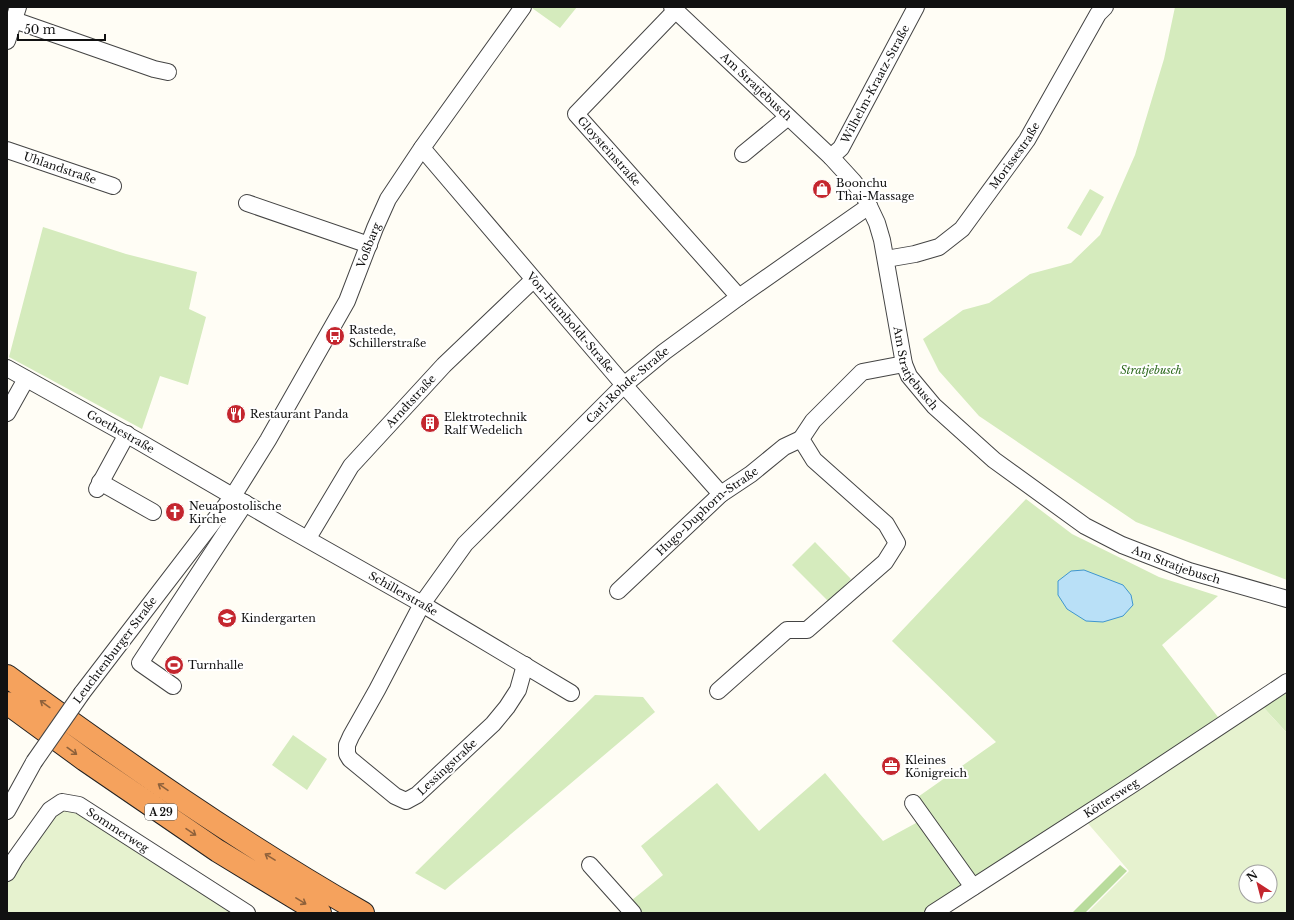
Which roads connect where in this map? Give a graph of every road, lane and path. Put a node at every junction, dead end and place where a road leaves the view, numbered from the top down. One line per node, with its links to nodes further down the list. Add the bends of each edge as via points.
1 (523, 7): 9 (street, Voßbarg)
2 (916, 7): 12 (street, Wilhelm-Kraatz-Straße, via 841,148)
3 (1105, 7): 17 (street, Morissestraße, via 1098,14 1027,140 962,229 939,247)
4 (674, 9): 8 (street, Am Stratjebusch); 19 (street, Gloysteinstraße, via 576,114)
5 (16, 13): 6 (street); 7 (street, via 154,69)
6 (7, 41)
7 (168, 72)
8 (788, 117): 11 (street); 12 (street, Am Stratjebusch)
9 (422, 148): 16 (street, Voßbarg, via 388,199); 18 (street, Von-Humboldt-Straße)
10 (7, 150): 13 (street, Uhlandstraße)
11 (743, 154)
12 (831, 157): 15 (street, Am Stratjebusch)
13 (113, 186)
14 (247, 203): 16 (street)
15 (870, 206): 17 (street, Am Stratjebusch); 19 (street, Carl-Rohde-Straße)
16 (369, 245): 28 (street, Voßbarg, via 347,301 268,440)
17 (886, 259): 20 (street, Am Stratjebusch)
18 (533, 280): 23 (street, Von-Humboldt-Straße); 30 (street, Arndtstraße, via 444,365 351,466)
19 (739, 296): 23 (street, Carl-Rohde-Straße)
20 (904, 364): 26 (street, via 862,372 813,421); 32 (street, Am Stratjebusch, via 909,376 934,406 994,460 1085,526 1189,571)
21 (7, 368): 22 (street, Goethestraße)
22 (26, 380): 24 (street); 25 (street, Goethestraße)
23 (624, 385): 27 (street, Von-Humboldt-Straße); 33 (street, Carl-Rohde-Straße, via 465,544)
24 (7, 412)
25 (127, 434): 28 (street, Goethestraße); 29 (street, via 99,486)
26 (801, 439): 27 (street, Hugo-Duphorn-Straße, via 784,447); 38 (street, via 814,460 886,524 897,543 885,562 807,630 787,630)
27 (721, 494): 31 (street, Hugo-Duphorn-Straße)
28 (239, 500): 30 (street, Schillerstraße); 37 (street, via 140,663); 42 (street, Leuchtenburger Straße, bridge, via 82,693 34,762)
29 (153, 512)
30 (308, 538): 33 (street, Schillerstraße)
31 (618, 591)
32 (1287, 599)
33 (422, 604): 34 (street, Schillerstraße); 34 (street, Lessingstraße, via 350,736 346,750 355,764 395,796 406,801 417,795 493,724 518,690)
34 (525, 664): 39 (street, Schillerstraße)
35 (7, 676): 48 (highway, A 29, one-way to 35, via 230,832 97,742)
36 (1287, 682): 45 (street, Köttersweg)
37 (173, 686)
38 (718, 691)
39 (571, 693)
40 (7, 703): 47 (highway, A 29, one-way to 47, via 218,851)
41 (913, 803): 45 (street)
42 (7, 811)
43 (590, 865): 49 (street)
44 (7, 873): 46 (street, Sommerweg, via 50,810 62,802 79,805)
45 (973, 887): 50 (street, Köttersweg)
46 (247, 913)
47 (320, 913)
48 (363, 913)
49 (633, 913)
50 (933, 913)

